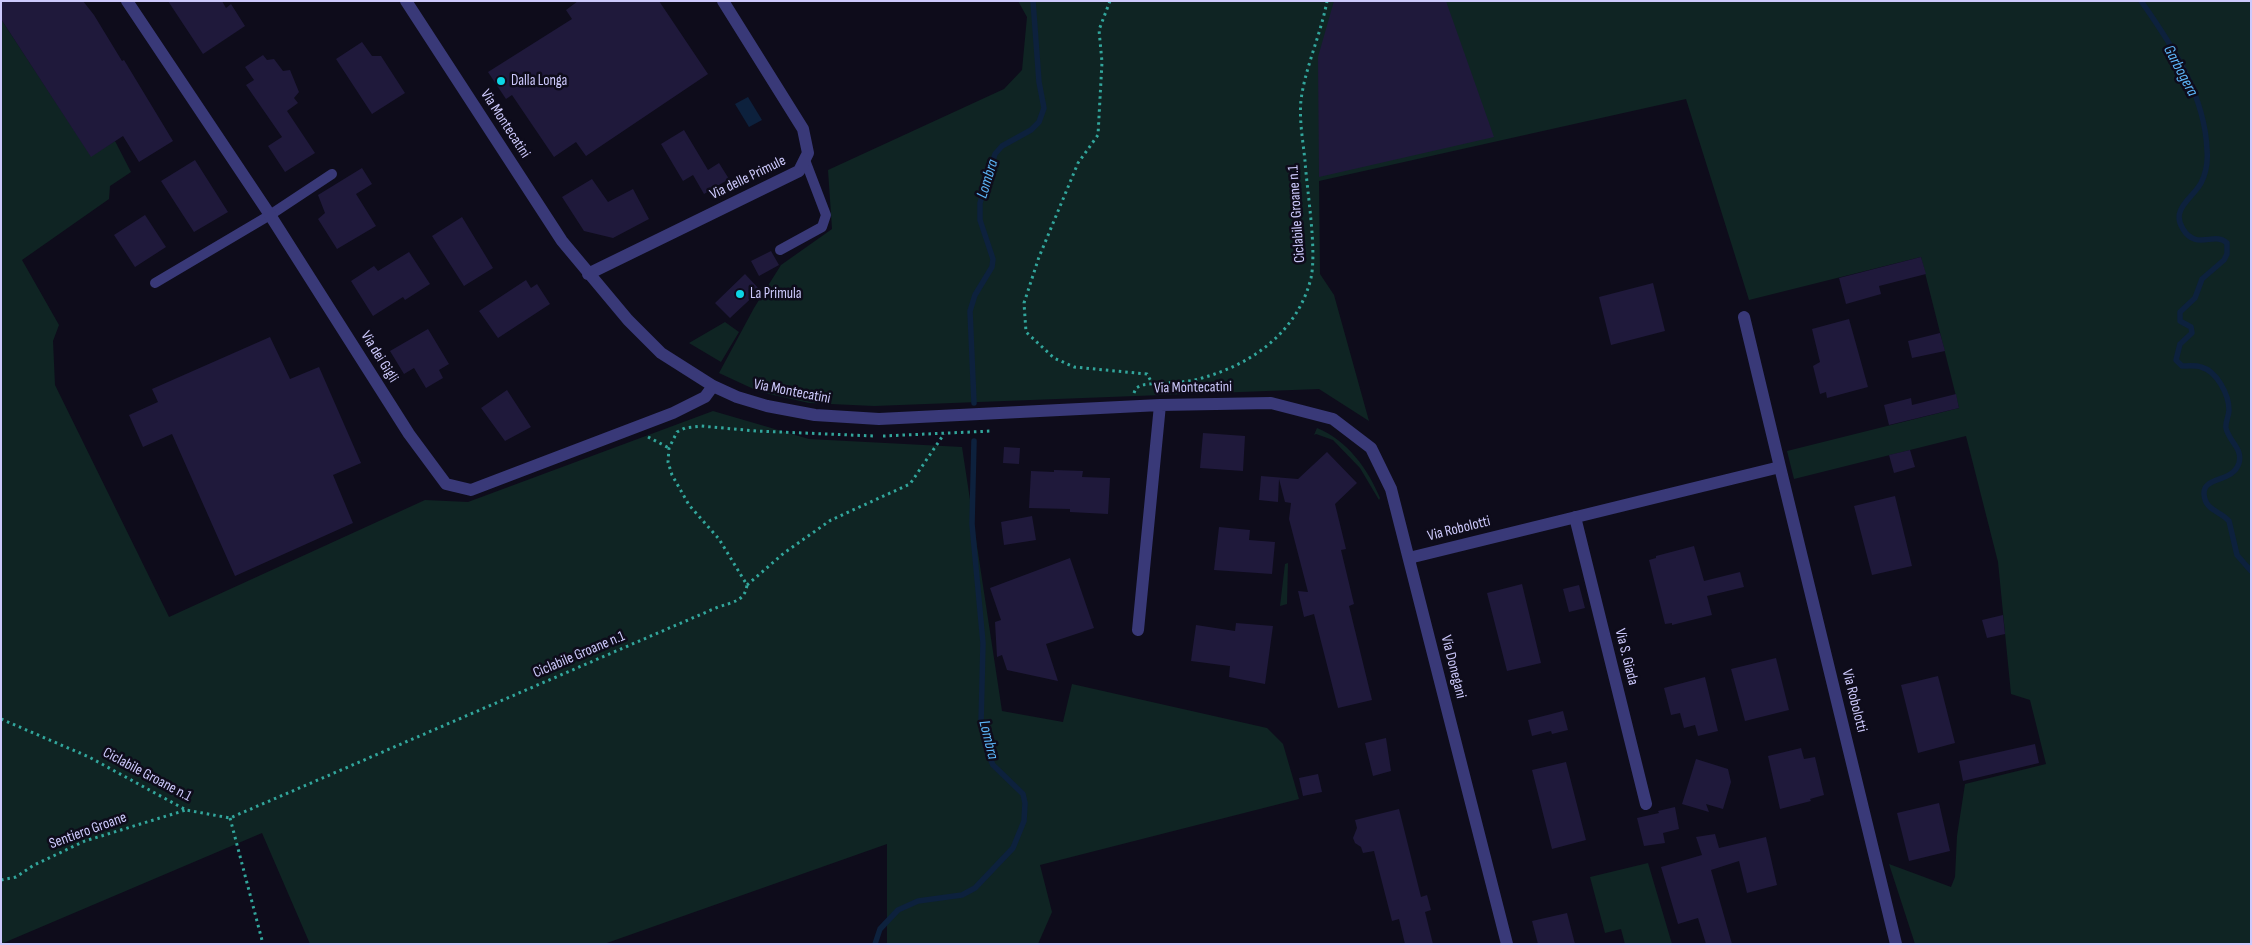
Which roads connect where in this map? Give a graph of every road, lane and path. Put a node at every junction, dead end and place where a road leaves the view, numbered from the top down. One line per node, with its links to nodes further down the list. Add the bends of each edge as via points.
1 (127, 1): 8 (street, Via dei Gigli)
2 (406, 1): 10 (street, Via Montecatini, via 562,241)
3 (723, 1): 6 (street, Via delle Primule, via 804,128 808,153)
4 (1110, 1): 13 (path, via 1099,30 1102,62 1098,135 1078,164 1039,257 1024,303 1026,332 1054,358 1074,367 1147,374)
5 (1328, 1): 13 (path, Ciclabile Groane n.1, via 1301,100 1312,248 1311,276 1305,294 1282,332 1249,359 1201,379)
6 (805, 160): 9 (lane, via 826,215 822,227); 10 (street, Via delle Primule, via 799,171)
7 (332, 174): 8 (lane)
8 (270, 215): 11 (lane); 14 (street, Via dei Gigli, via 409,434 446,484 471,490 673,414 705,397)
9 (780, 250)
10 (588, 274): 14 (street, Via Montecatini, via 661,353)
11 (155, 283)
12 (1744, 317): 18 (street, Via Robolotti)
13 (1152, 383): 16 (path, Ciclabile Groane n.1, via 1136,388)
14 (713, 386): 16 (street, Via Montecatini, via 768,406 815,415 879,419)
15 (1160, 405): 16 (street, Via Montecatini); 17 (street, Via Montecatini, via 1271,403); 22 (street)
16 (1134, 406)
17 (1333, 419): 20 (street, Via Donegani, via 1371,448 1391,488)
18 (1780, 467): 19 (street, Via Robolotti); 30 (street, Via Robolotti)
19 (1575, 517): 20 (street, Via Robolotti); 24 (street, Via S. Giada)
20 (1409, 558): 29 (street, Via Donegani)
21 (747, 585): 21 (path, Ciclabile Groane n.1, via 830,520 910,484 944,434 857,436 695,426 677,432 669,448 668,462 672,475 689,505 719,539); 26 (path, Ciclabile Groane n.1, via 741,600 718,607)
22 (1138, 630)
23 (1, 720): 25 (path, Ciclabile Groane n.1, via 89,757)
24 (1646, 804)
25 (186, 810): 26 (path, Ciclabile Groane n.1); 27 (path, Sentiero Groane, via 86,841 16,877)
26 (230, 818): 28 (path)
27 (1, 880)
28 (263, 944)
29 (1507, 944)
30 (1896, 944)

